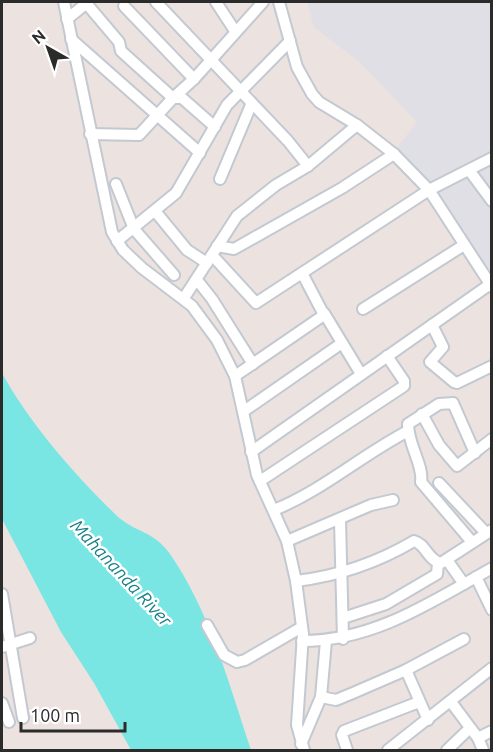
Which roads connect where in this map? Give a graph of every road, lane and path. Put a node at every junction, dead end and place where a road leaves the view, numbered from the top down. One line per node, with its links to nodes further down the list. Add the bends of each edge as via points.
1 (64, 2): 8 (street)
2 (87, 2): 8 (street); 15 (street, via 119,42 121,51)
3 (156, 2): 12 (street)
4 (216, 2): 9 (street)
5 (263, 2): 9 (street)
6 (279, 2): 11 (street)
7 (124, 6): 13 (street)
8 (68, 19): 10 (street)
9 (235, 31): 12 (street)
10 (71, 39): 17 (street); 20 (street)
11 (290, 41): 14 (street); 18 (street, via 297,67 319,102)
12 (210, 59): 13 (street); 14 (street)
13 (194, 79): 15 (street)
14 (241, 92): 16 (street); 19 (street, via 229,103)
15 (172, 98): 17 (street); 19 (street, via 182,98)
16 (251, 105): 24 (street); 26 (street)
17 (157, 115): 20 (street, via 135,137); 21 (street)
18 (357, 125): 22 (street); 24 (street)
19 (215, 127): 21 (street)
20 (90, 134): 32 (street, via 109,223)
21 (200, 153): 30 (street, via 176,193)
22 (394, 154): 28 (street); 34 (street, via 234,249)
23 (492, 158): 25 (street)
24 (308, 166): 34 (street, via 237,216)
25 (470, 170): 28 (street); 29 (street)
26 (220, 179)
27 (116, 184): 31 (street)
28 (429, 190): 33 (street); 35 (street)
29 (492, 201)
30 (155, 211): 31 (street); 34 (street, via 187,250)
31 (134, 229): 32 (street); 36 (street)
32 (117, 241): 39 (street, via 142,268)
33 (464, 244): 38 (street); 40 (street)
34 (212, 254): 35 (street, via 255,304); 37 (street)
35 (302, 273): 41 (street)
36 (174, 276)
37 (197, 280): 39 (street); 45 (street)
38 (490, 286): 42 (street)
39 (184, 298): 48 (street, via 217,340)
40 (363, 309)
41 (324, 313): 43 (street); 45 (street)
42 (432, 325): 44 (street); 46 (street, via 443,346 430,362 454,381)
43 (342, 343): 47 (street); 49 (street)
44 (387, 356): 47 (street); 55 (street, via 404,386)
45 (253, 364): 48 (street)
46 (492, 366)
47 (361, 374): 53 (street)
48 (235, 376): 49 (street)
49 (244, 411): 53 (street)
50 (422, 414): 51 (street, via 409,422); 54 (street, via 453,464 460,466); 54 (street, via 439,404 453,403)
51 (408, 431): 58 (street, via 316,490); 62 (street, via 423,472 421,482)
52 (492, 439): 54 (street)
53 (251, 452): 55 (street)
54 (475, 453)
55 (260, 482): 58 (street)
56 (439, 483): 60 (street)
57 (393, 500): 59 (street, via 370,505)
58 (274, 510): 61 (street)
59 (339, 520): 61 (street); 65 (street)
60 (489, 532): 62 (street)
61 (287, 542): 67 (street)
62 (472, 542): 63 (street)
63 (442, 562): 65 (street, via 414,541 386,557); 68 (street); 71 (street, via 437,574 409,593)
64 (492, 568): 66 (street)
65 (341, 572): 67 (street); 71 (street)
66 (476, 577): 68 (street); 70 (street)
67 (296, 580): 73 (street)
68 (464, 584): 75 (street, via 420,609)
69 (2, 594): 79 (street)
70 (492, 609)
71 (343, 618): 75 (street)
72 (207, 625): 73 (street, via 224,655 237,662)
73 (302, 627): 77 (street)
74 (30, 638): 79 (street)
75 (343, 639): 78 (street)
76 (464, 639): 81 (street)
77 (302, 641): 78 (street); 92 (street, via 297,704)
78 (326, 641): 82 (street)
79 (5, 646): 86 (street)
80 (492, 668): 85 (street)
81 (406, 669): 82 (street, via 336,700); 84 (street)
82 (321, 698): 92 (street)
83 (2, 702): 88 (street)
84 (419, 702): 87 (street); 93 (street, via 344,731)
85 (451, 702): 87 (street); 89 (street)
86 (23, 718)
87 (428, 720): 94 (street)
88 (9, 722)
89 (470, 728): 91 (street); 95 (street)
90 (492, 731): 91 (street)
91 (478, 738): 96 (street)
92 (302, 747)
93 (347, 750)
94 (388, 750)
95 (447, 750)
96 (483, 750)

